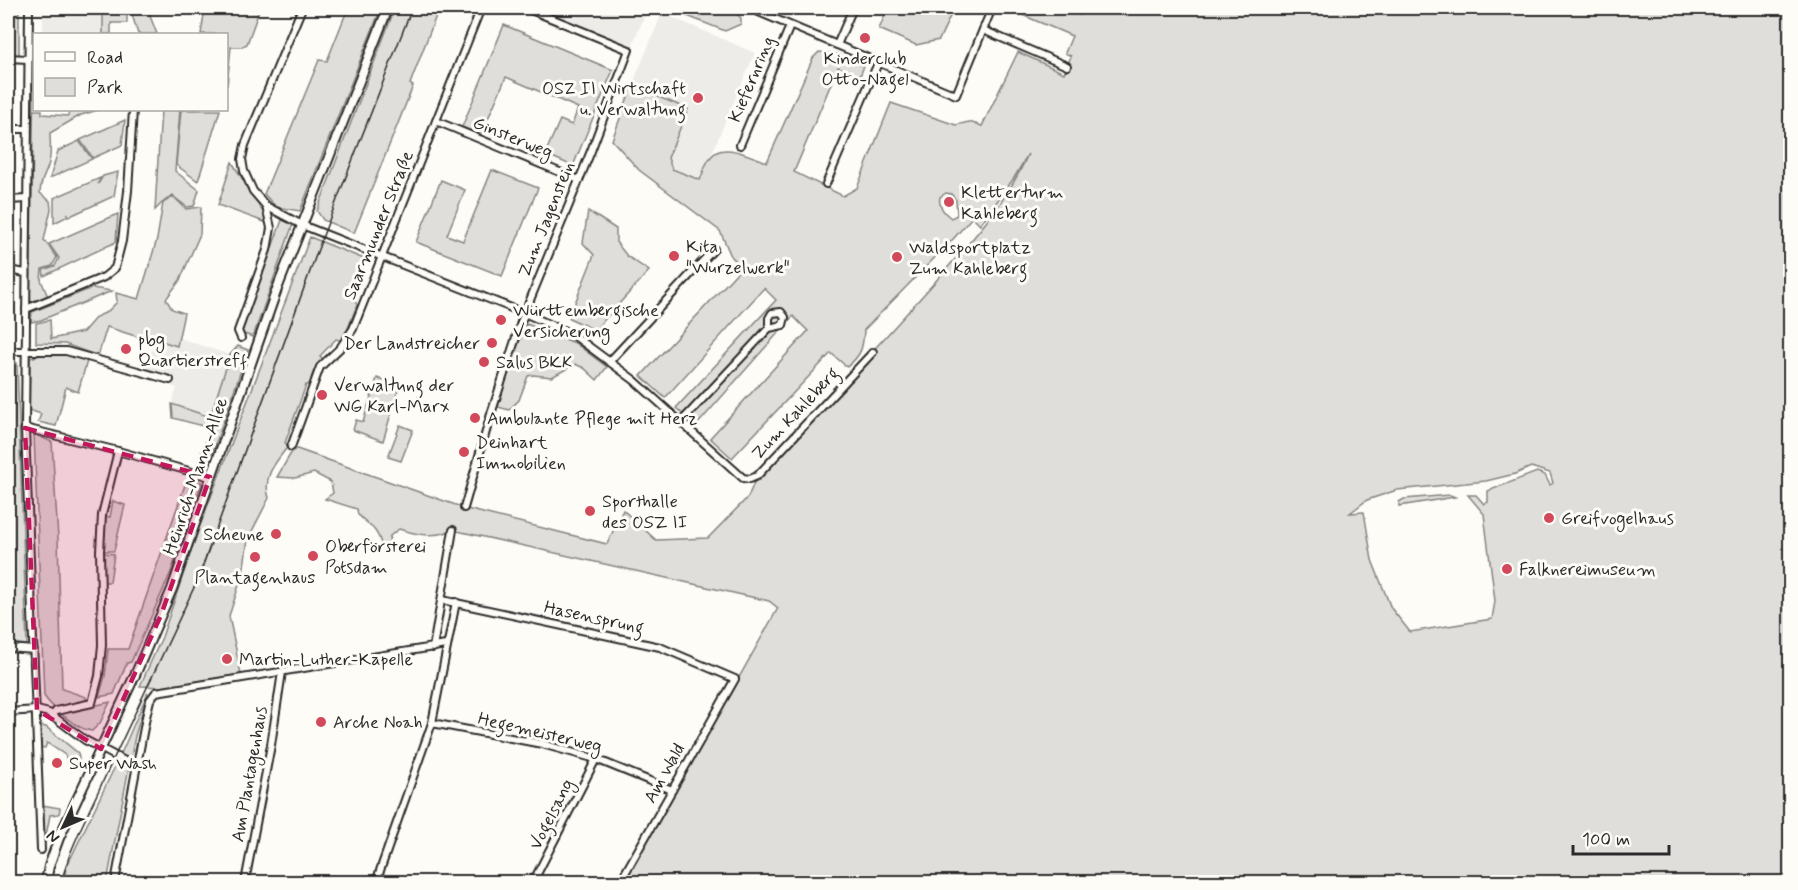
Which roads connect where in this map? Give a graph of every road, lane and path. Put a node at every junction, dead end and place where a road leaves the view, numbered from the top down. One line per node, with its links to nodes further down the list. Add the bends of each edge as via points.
1 (29, 8): 13 (street)
2 (302, 8): 26 (street, via 242,159 253,191)
3 (388, 8): 27 (main road, Heinrich-Mann-Allee)
4 (481, 8): 18 (street, Saarmunder Straße)
5 (526, 8): 22 (street, Zum Jagenstein, via 629,50)
6 (749, 8): 9 (street, Kiefernring)
7 (853, 8): 11 (street)
8 (992, 8): 10 (street, Kiefernring)
9 (790, 26): 11 (street, Kiefernring); 21 (street, Kiefernring)
10 (983, 30): 14 (street, Kiefernring, via 956,95); 15 (street)
11 (837, 45): 14 (street, Kiefernring)
12 (8, 58): 13 (street)
13 (28, 59): 16 (street)
14 (879, 63): 23 (street)
15 (1067, 66)
16 (32, 77): 20 (street)
17 (133, 111): 32 (street, via 126,213 115,268 104,277)
18 (436, 122): 22 (street, Ginsterweg); 29 (street, Saarmunder Straße)
19 (8, 129): 20 (street)
20 (27, 129): 25 (street)
21 (740, 145)
22 (579, 180): 33 (street, Zum Jagenstein)
23 (826, 184)
24 (8, 200): 25 (street)
25 (27, 200): 31 (street)
26 (266, 206): 27 (street, Zum Kahleberg); 35 (street, via 271,228 238,331)
27 (302, 225): 29 (street, Zum Kahleberg); 45 (main road, Heinrich-Mann-Allee)
28 (714, 249): 39 (street)
29 (381, 256): 33 (street, Zum Kahleberg); 43 (street, Saarmunder Straße, via 353,329 320,367)
30 (8, 270): 31 (street)
31 (26, 273): 32 (street)
32 (26, 309): 36 (street)
33 (525, 313): 39 (street, Zum Kahleberg, via 572,334); 46 (street, Zum Jagenstein)
34 (769, 328): 41 (street)
35 (241, 338)
36 (26, 350): 37 (street); 40 (street, via 66,351); 42 (street)
37 (8, 351)
38 (873, 352): 41 (street, Zum Kahleberg, via 750,479 743,478)
39 (610, 361): 41 (street, Zum Kahleberg)
40 (170, 380)
41 (682, 421)
42 (25, 428): 44 (street); 53 (street)
43 (291, 447)
44 (118, 451): 45 (street); 58 (street, via 102,515 99,676 92,703 56,711)
45 (210, 477): 60 (main road, Heinrich-Mann-Allee, via 165,606)
46 (464, 508)
47 (453, 530): 48 (street)
48 (442, 600): 49 (street, Hasensprung); 52 (street)
49 (456, 602): 50 (street); 55 (street, Hasensprung, via 660,647)
50 (446, 645): 52 (street); 59 (street)
51 (8, 648): 53 (street)
52 (433, 648): 54 (street)
53 (34, 650): 56 (street)
54 (282, 672): 62 (street, via 156,692 150,700); 67 (street, Am Plantagenhaus)
55 (735, 679): 63 (street, Am Wald)
56 (37, 710): 57 (street); 58 (street); 64 (street)
57 (8, 712)
58 (52, 716): 60 (street)
59 (432, 723): 61 (street, Hegemeisterweg, via 542,744); 68 (street)
60 (101, 749): 62 (street); 65 (main road, Heinrich-Mann-Allee, via 57,845)
61 (596, 759): 63 (street, Hegemeisterweg); 69 (street, Vogelsang)
62 (136, 767): 66 (street)
63 (672, 790): 70 (street, Am Wald)
64 (41, 850)
65 (46, 882)
66 (115, 882)
67 (244, 882)
68 (376, 882)
69 (533, 882)
70 (620, 882)

